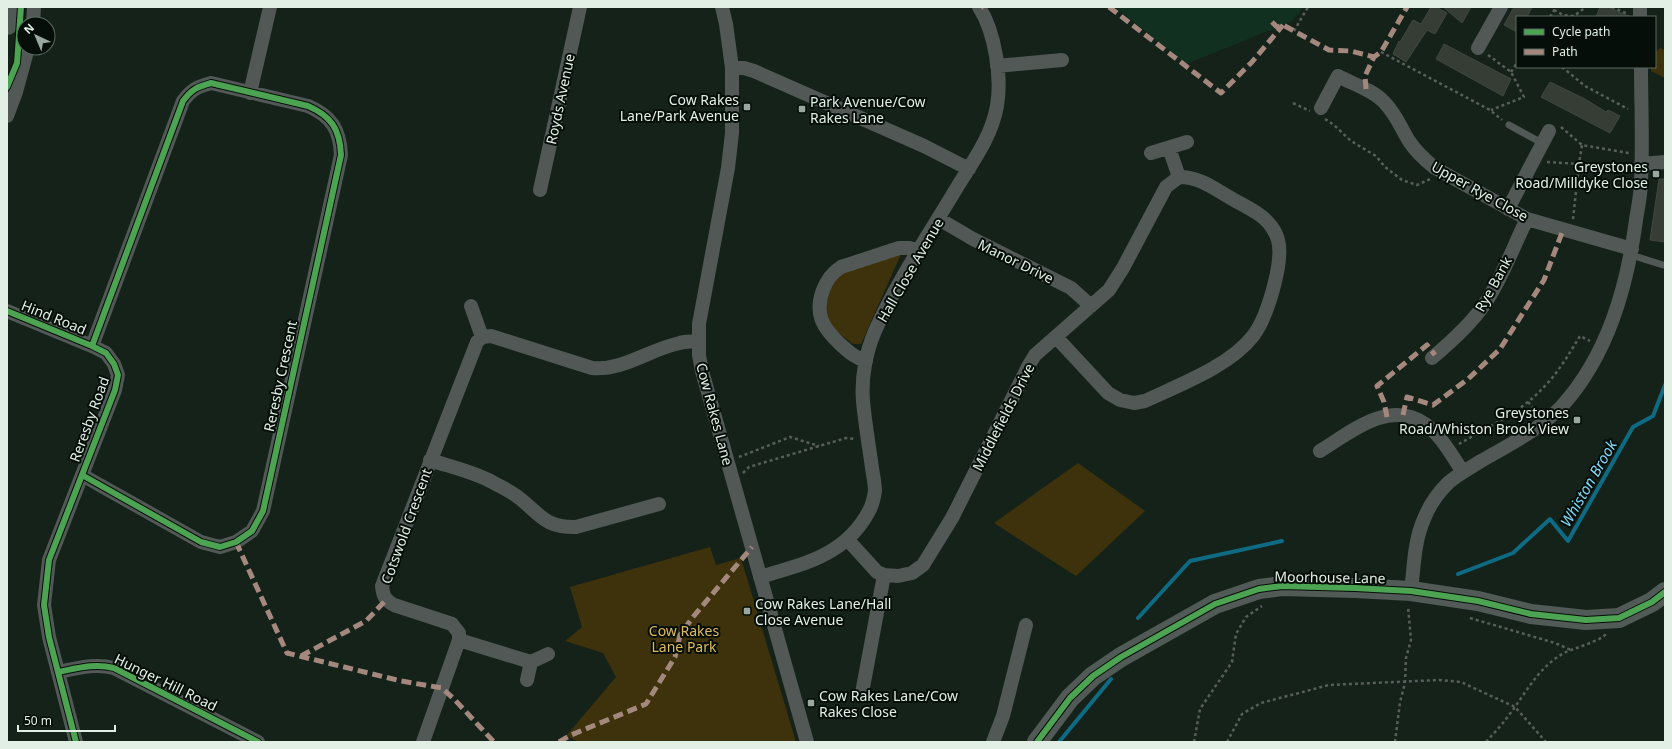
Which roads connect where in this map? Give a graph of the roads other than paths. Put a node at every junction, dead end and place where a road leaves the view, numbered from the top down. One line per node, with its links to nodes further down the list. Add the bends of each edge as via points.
1 (9, 7): 7 (main road)
2 (270, 7): 14 (street)
3 (580, 7): 26 (street, Royds Avenue)
4 (722, 7): 12 (street, Cow Rakes Lane)
5 (980, 7): 11 (street, Hall Close Avenue, via 990,34)
6 (1501, 7): 8 (street)
7 (7, 24)
8 (1478, 48)
9 (26, 56): 16 (street)
10 (1062, 60): 11 (street)
11 (997, 66): 24 (street, Hall Close Avenue, via 997,106 991,126)
12 (732, 68): 24 (street, via 754,71 924,146); 38 (street, Cow Rakes Lane, via 732,133 728,168 698,324)
13 (1641, 68): 22 (street)
14 (250, 93): 39 (street, via 211,83 192,90 183,101); 45 (street, Reresby Crescent, via 308,106 322,112 334,125 340,141 341,155 262,511 252,531 236,542 220,547 201,542)
15 (1322, 113): 27 (street, Upper Rye Close, via 1338,76 1366,89 1383,101 1396,115 1421,157 1442,172)
16 (7, 116)
17 (1509, 124): 18 (lane)
18 (1546, 137): 27 (street)
19 (1187, 142): 20 (street)
20 (1169, 148): 21 (street); 25 (street)
21 (1151, 154)
22 (1641, 160): 23 (street); 31 (street, via 1641,182)
23 (1665, 162)
24 (969, 169): 28 (street, Hall Close Avenue)
25 (1179, 178): 34 (street, Middlefields Drive, via 1166,187 1124,268 1108,290); 37 (street, via 1198,179 1259,215 1271,226 1278,240 1279,258 1271,300 1254,335 1226,361 1145,402 1134,403 1120,400 1108,393)
26 (540, 190)
27 (1508, 209): 29 (street, Upper Rye Close)
28 (939, 219): 30 (street, Hall Close Avenue); 34 (street, Manor Drive, via 1071,288)
29 (1527, 219): 31 (street, Upper Rye Close); 40 (street, Rye Bank, via 1484,305 1453,340)
30 (918, 251): 41 (street, Hall Close Avenue, via 886,308); 41 (street, via 899,248 842,266 825,283 818,304 824,325 851,355)
31 (1632, 252): 32 (lane); 44 (street, via 1609,331 1566,400 1536,429)
32 (1663, 265)
33 (471, 306): 36 (street)
34 (1091, 306): 37 (street, Middlefields Drive)
35 (7, 311): 39 (street, Hind Road)
36 (482, 337): 38 (street, via 491,336 592,368 603,369 678,343); 43 (street, Cotswold Crescent, via 473,349)
37 (1056, 337): 48 (street, Middlefields Drive, via 1035,355 1028,365 952,518 923,565 912,573)
38 (698, 342): 49 (street, Cow Rakes Lane, via 702,371)
39 (92, 346): 45 (street, Reresby Road, via 106,353 118,375 115,390)
40 (1432, 358)
41 (866, 361): 47 (street, Hall Close Avenue, via 863,399 875,491 870,509 859,527)
42 (1320, 451): 44 (street, via 1376,418 1397,415 1412,417 1426,424 1436,434)
43 (430, 460): 46 (street, via 493,482 517,496 542,518 564,527 576,527); 53 (street, Cotswold Crescent, via 382,586 383,594 386,600 394,605 452,624 459,633)
44 (1463, 472): 50 (street, via 1447,484 1432,503 1417,540)
45 (82, 475): 56 (street, Reresby Road, via 49,560 45,584 44,605)
46 (659, 504)
47 (847, 539): 48 (street, via 877,572); 49 (street, Hall Close Avenue, via 833,551 816,560)
48 (884, 575): 58 (street)
49 (760, 577): 62 (street, Cow Rakes Lane)
50 (1406, 591): 51 (street, Moorhouse Lane, via 1478,601 1531,614 1586,620 1619,618 1652,602); 64 (street, Moorhouse Lane, via 1282,586 1259,589 1215,604 1121,657 1093,676 1070,698)
51 (1665, 592)
52 (1026, 625): 63 (street, via 1003,716)
53 (458, 640): 55 (street); 61 (street)
54 (548, 654): 55 (street)
55 (531, 662): 57 (street)
56 (58, 672): 59 (street, Reresby Road); 60 (street, Hunger Hill Road, via 90,666 104,665 114,668)
57 (527, 680)
58 (862, 693)
59 (76, 742)
60 (258, 742)
61 (423, 742)
62 (807, 742)
63 (993, 742)
64 (1037, 742)

